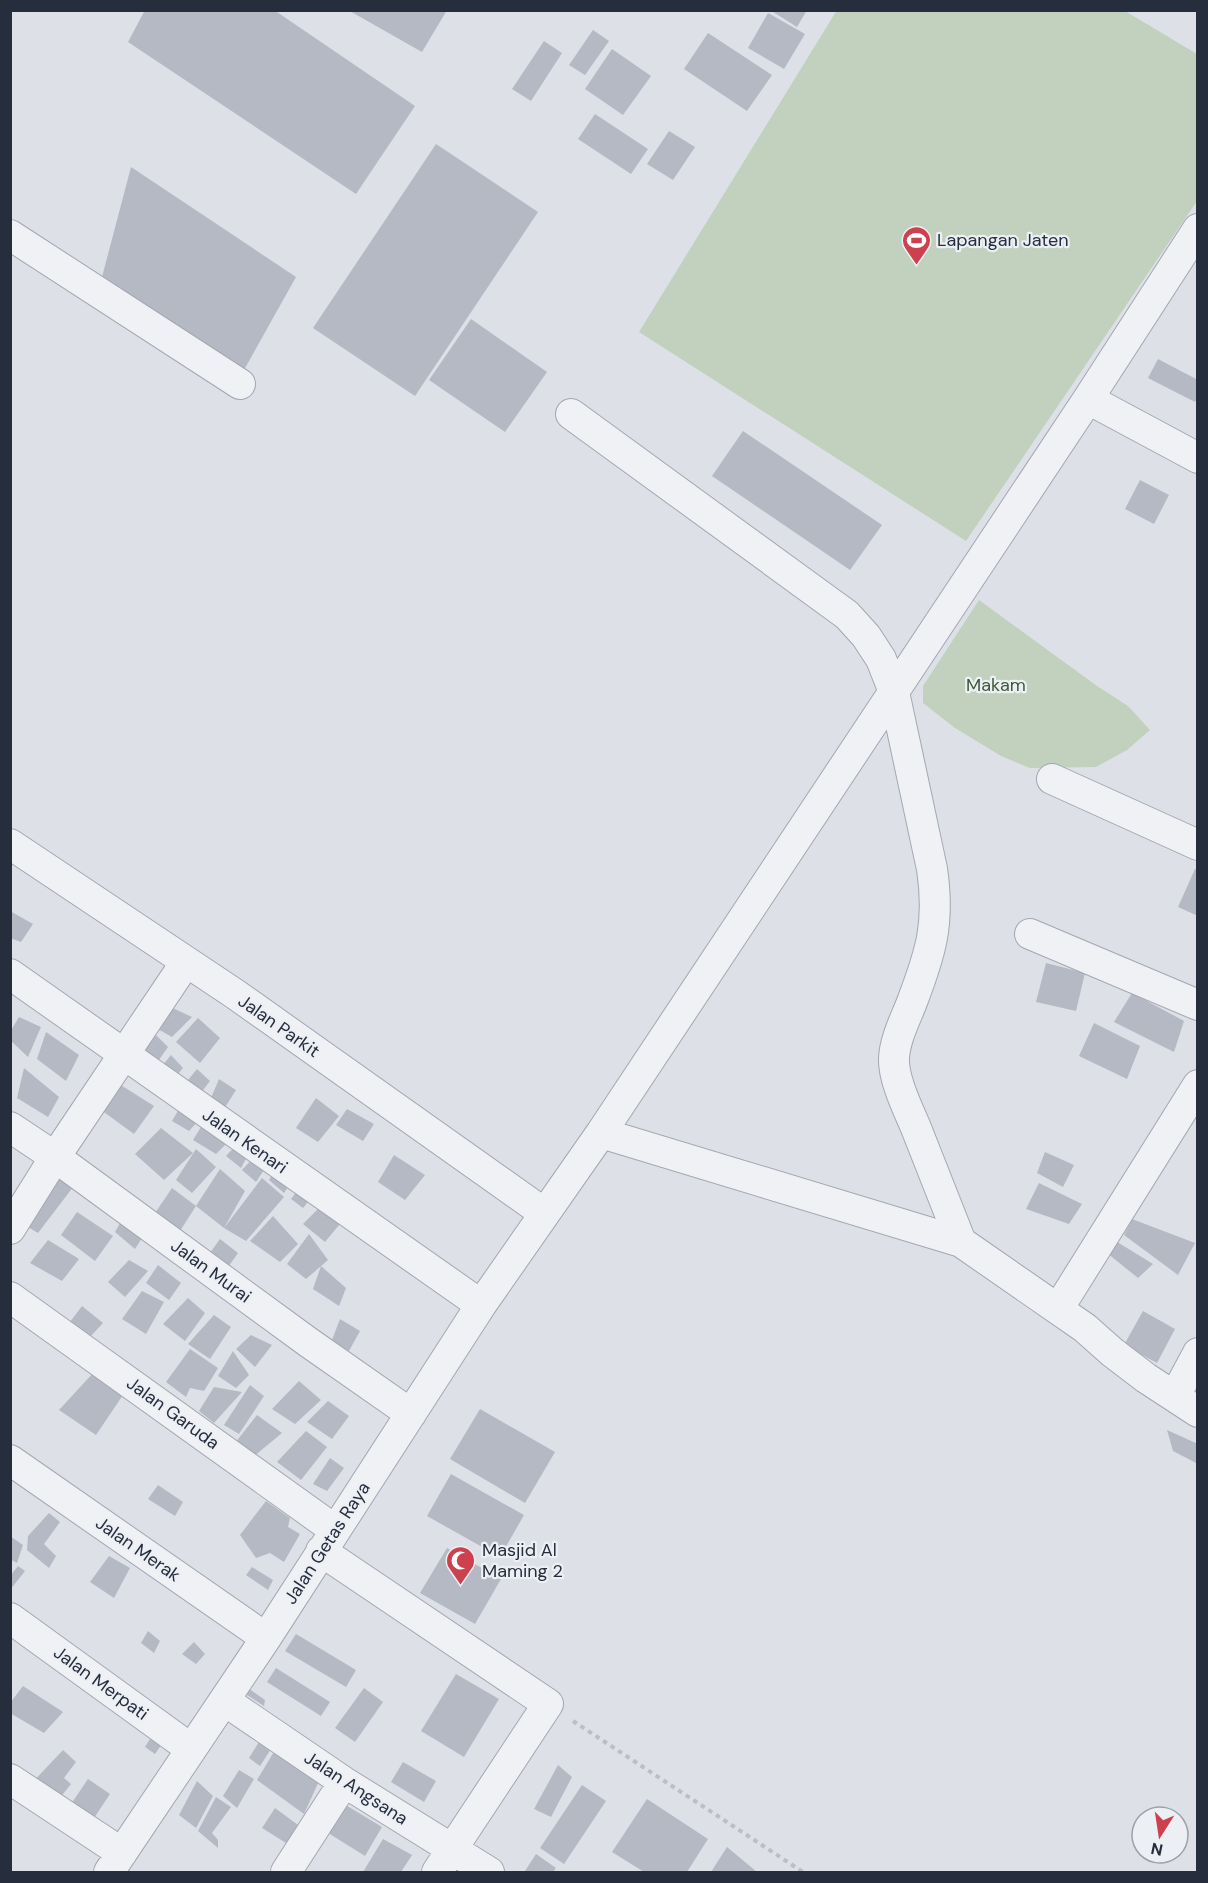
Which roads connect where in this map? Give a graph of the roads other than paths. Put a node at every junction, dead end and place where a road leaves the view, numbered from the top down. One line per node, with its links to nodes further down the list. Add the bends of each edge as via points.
1 (1197, 229): 4 (street, Jalan Getas Raya)
2 (10, 235): 3 (street)
3 (240, 384)
4 (1088, 399): 6 (street); 7 (street, Jalan Getas Raya)
5 (571, 414): 7 (street, via 847,615 867,636)
6 (1197, 458)
7 (894, 692): 18 (street, Jalan Getas Raya); 22 (street, via 937,899 935,932 894,1059 905,1102)
8 (1052, 779): 10 (street)
9 (10, 844): 12 (street, Jalan Parkit)
10 (1197, 845)
11 (1030, 934): 14 (street)
12 (186, 962): 15 (street); 20 (street, Jalan Parkit)
13 (10, 974): 15 (street, Jalan Kenari)
14 (1197, 1005)
15 (123, 1055): 19 (street); 24 (street, Jalan Kenari)
16 (1197, 1085): 25 (street)
17 (10, 1127): 19 (street, Jalan Murai)
18 (601, 1133): 20 (street, Jalan Getas Raya); 22 (street)
19 (55, 1156): 21 (street); 28 (street, Jalan Murai)
20 (544, 1213): 24 (street, Jalan Getas Raya)
21 (10, 1229)
22 (961, 1242): 25 (street)
23 (10, 1297): 30 (street, Jalan Garuda)
24 (481, 1305): 28 (street, Jalan Getas Raya)
25 (1058, 1309): 27 (street)
26 (1197, 1353): 27 (street)
27 (1186, 1404)
28 (411, 1414): 30 (street, Jalan Getas Raya)
29 (10, 1460): 32 (street, Jalan Merak)
30 (328, 1541): 32 (street, Jalan Getas Raya); 37 (street, Jalan Garuda, via 548,1704)
31 (10, 1618): 34 (street, Jalan Merpati)
32 (266, 1638): 33 (street, Jalan Getas Raya)
33 (225, 1701): 34 (street, Jalan Getas Raya); 36 (street, Jalan Angsana)
34 (191, 1749): 38 (street, Jalan Getas Raya)
35 (10, 1779): 38 (street)
36 (345, 1782): 37 (street, Jalan Angsana); 39 (street)
37 (445, 1861): 40 (street, Jalan Angsana)
38 (116, 1862)
39 (286, 1872)
40 (489, 1872)

